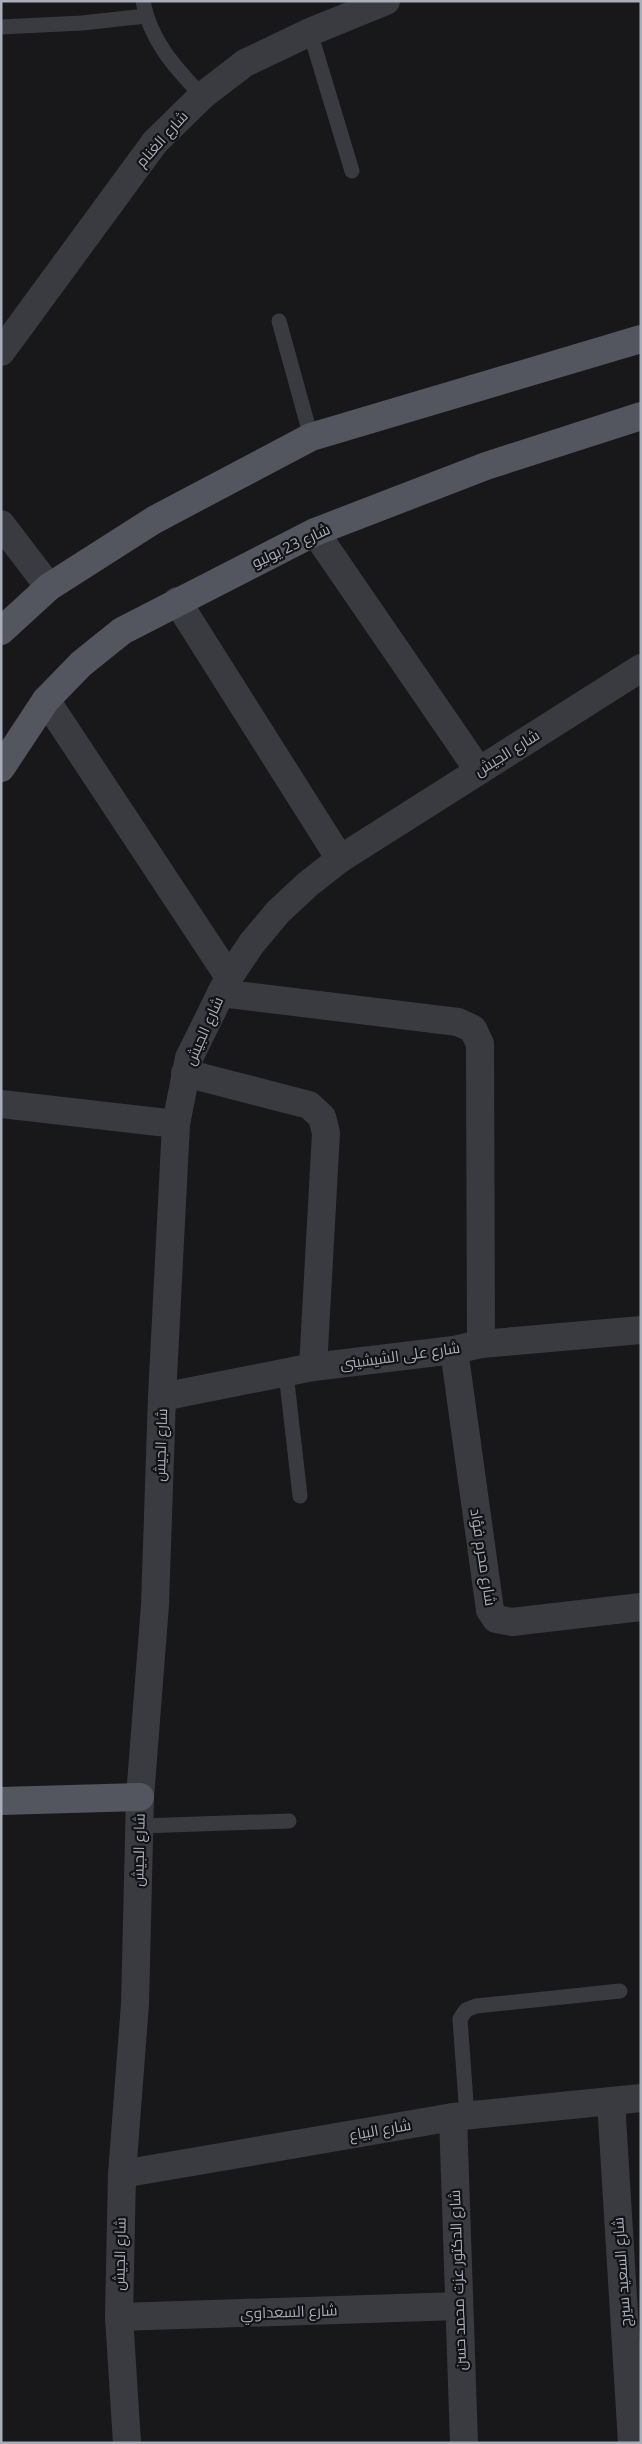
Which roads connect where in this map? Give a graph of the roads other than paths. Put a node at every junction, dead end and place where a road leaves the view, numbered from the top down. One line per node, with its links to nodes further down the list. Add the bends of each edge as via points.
1 (386, 1): 4 (street, شارع الغنام)
2 (144, 9): 3 (lane, via 82,24); 5 (lane, via 156,40)
3 (1, 27)
4 (310, 32): 5 (street, شارع الغنام, via 246,63); 6 (lane)
5 (202, 96): 9 (street, شارع الغنام, via 155,142)
6 (352, 171)
7 (279, 321): 11 (lane)
8 (641, 339): 11 (main road)
9 (1, 352)
10 (641, 416): 13 (main road, شارع 23 يوليو, via 486,466)
11 (311, 437): 14 (main road, via 154,520)
12 (1, 524): 14 (street)
13 (315, 532): 15 (main road, شارع 23 يوليو); 20 (street)
14 (49, 587): 16 (main road)
15 (177, 601): 18 (main road, شارع 23 يوليو, via 122,631); 21 (street)
16 (1, 630)
17 (640, 670): 20 (street, شارع الجيش)
18 (46, 700): 19 (main road, شارع 23 يوليو); 22 (street)
19 (1, 768)
20 (479, 770): 21 (street, شارع الجيش)
21 (340, 859): 22 (street, شارع الجيش, via 278,912 252,943)
22 (225, 985): 23 (street, شارع الجيش, via 193,1049); 27 (street, via 458,1022 473,1029 480,1044)
23 (185, 1073): 25 (street, شارع الجيش); 29 (street, via 309,1105 322,1117 326,1132)
24 (1, 1104): 25 (street)
25 (176, 1124): 31 (street, شارع الجيش)
26 (641, 1330): 27 (street, شارع على الشيشينى)
27 (481, 1344): 28 (street, شارع على الشيشينى)
28 (454, 1350): 29 (street, شارع على الشيشينى); 33 (street, شارع محرم فؤاد, via 490,1610 496,1618 512,1622)
29 (313, 1367): 30 (street, شارع على الشيشينى)
30 (286, 1373): 31 (street, شارع على الشيشينى); 32 (lane)
31 (162, 1397): 34 (street, شارع الجيش, via 156,1605)
32 (300, 1496)
33 (641, 1607)
34 (140, 1797): 35 (main road); 37 (street, شارع الجيش)
35 (1, 1801)
36 (289, 1821): 37 (lane)
37 (140, 1826): 42 (street, شارع الجيش, via 135,2004)
38 (620, 1991): 41 (lane, via 476,2006 466,2010 460,2019)
39 (641, 2098): 40 (street, شارع البياع)
40 (611, 2101): 41 (street, شارع البياع); 47 (street, شارع السعيد سيرج)
41 (460, 2117): 42 (street, شارع البياع); 43 (street, شارع الدكتور عزت محمد حسن)
42 (122, 2174): 44 (street, شارع الجيش)
43 (459, 2306): 44 (street, شارع السعداوي); 46 (street, شارع الدكتور عزت محمد حسن)
44 (119, 2318): 45 (street, شارع الجيش)
45 (127, 2443)
46 (464, 2443)
47 (632, 2443)

